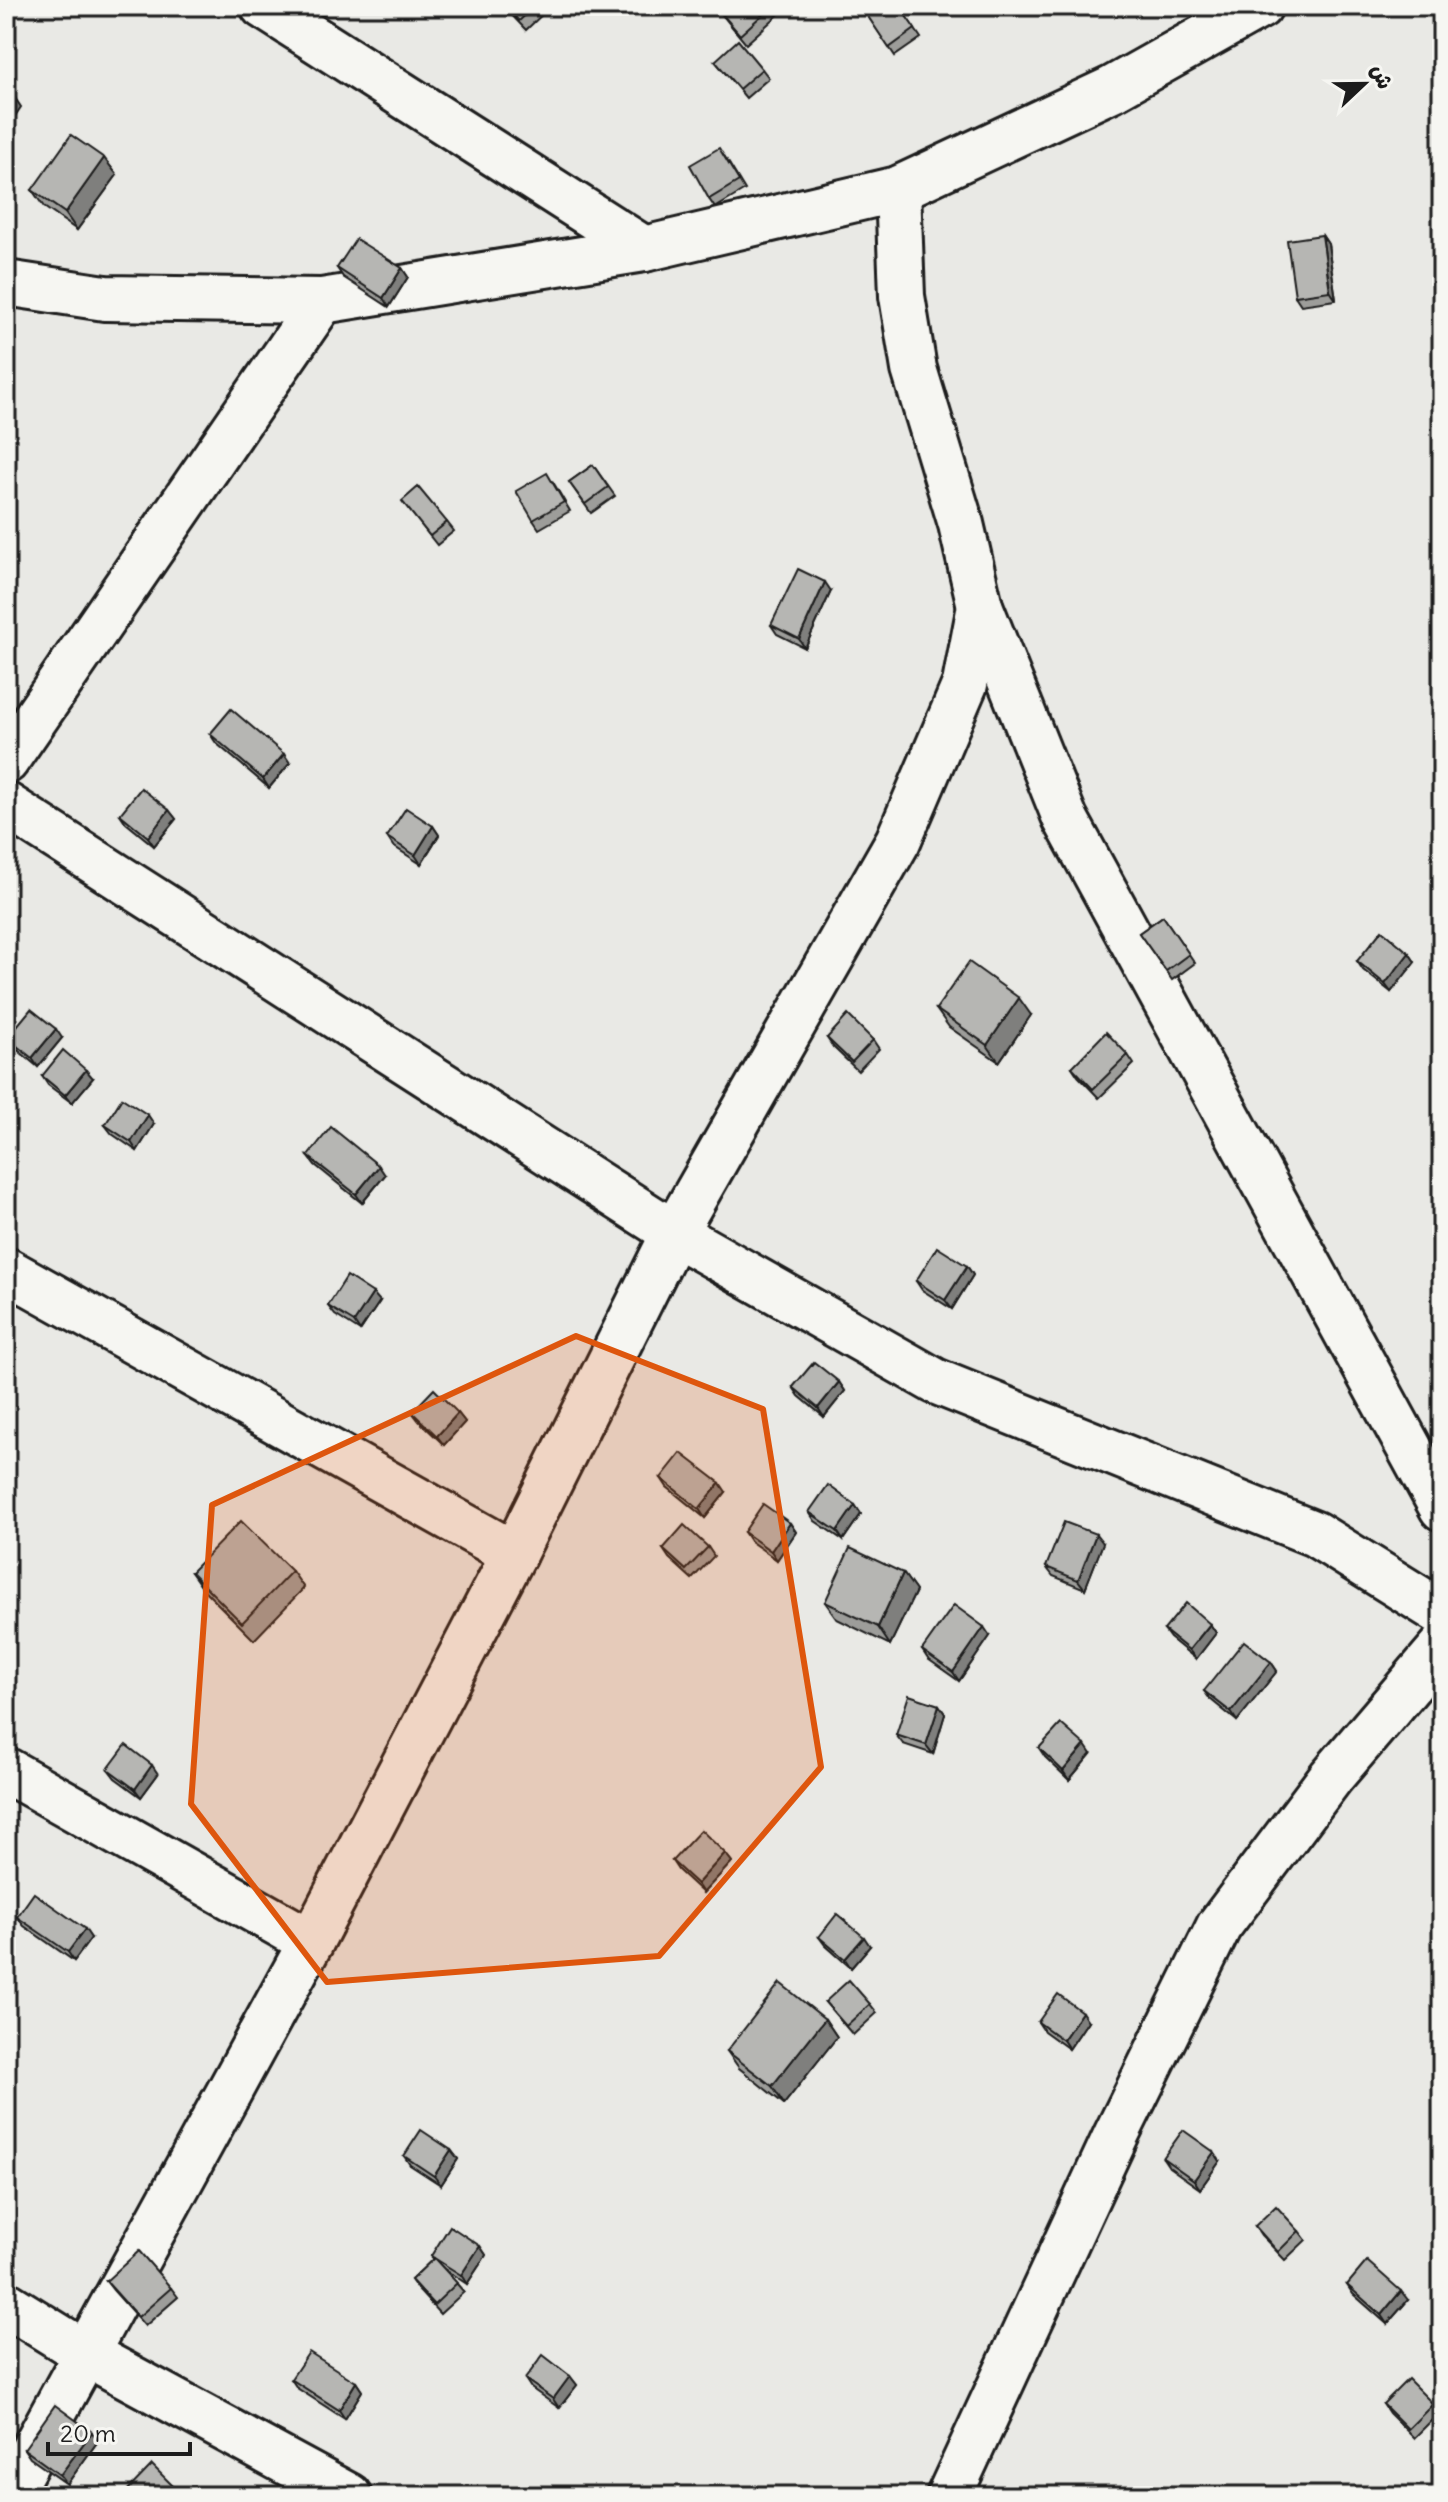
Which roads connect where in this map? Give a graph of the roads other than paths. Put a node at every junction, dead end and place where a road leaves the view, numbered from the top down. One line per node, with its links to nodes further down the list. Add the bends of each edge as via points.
1 (263, 6): 4 (street)
2 (1260, 6): 3 (street, via 1112,89)
3 (898, 189): 4 (street); 7 (street, via 902,296 914,369)
4 (644, 249): 6 (street)
5 (6, 283): 6 (street, via 105,298)
6 (322, 301): 8 (street)
7 (980, 606): 10 (street, via 965,684 898,841); 12 (street, via 1065,818)
8 (6, 761)
9 (6, 805): 10 (street)
10 (674, 1233): 13 (street); 14 (street, via 935,1381 1315,1534)
11 (6, 1270): 13 (street)
12 (1442, 1508)
13 (514, 1554): 17 (street)
14 (1442, 1613)
15 (1442, 1647): 22 (street, via 1331,1777 1219,1926)
16 (6, 1770): 17 (street)
17 (311, 1942): 19 (street)
18 (6, 2304): 19 (street)
19 (85, 2353): 20 (street); 21 (street)
20 (8, 2496)
21 (349, 2496)
22 (949, 2496)

